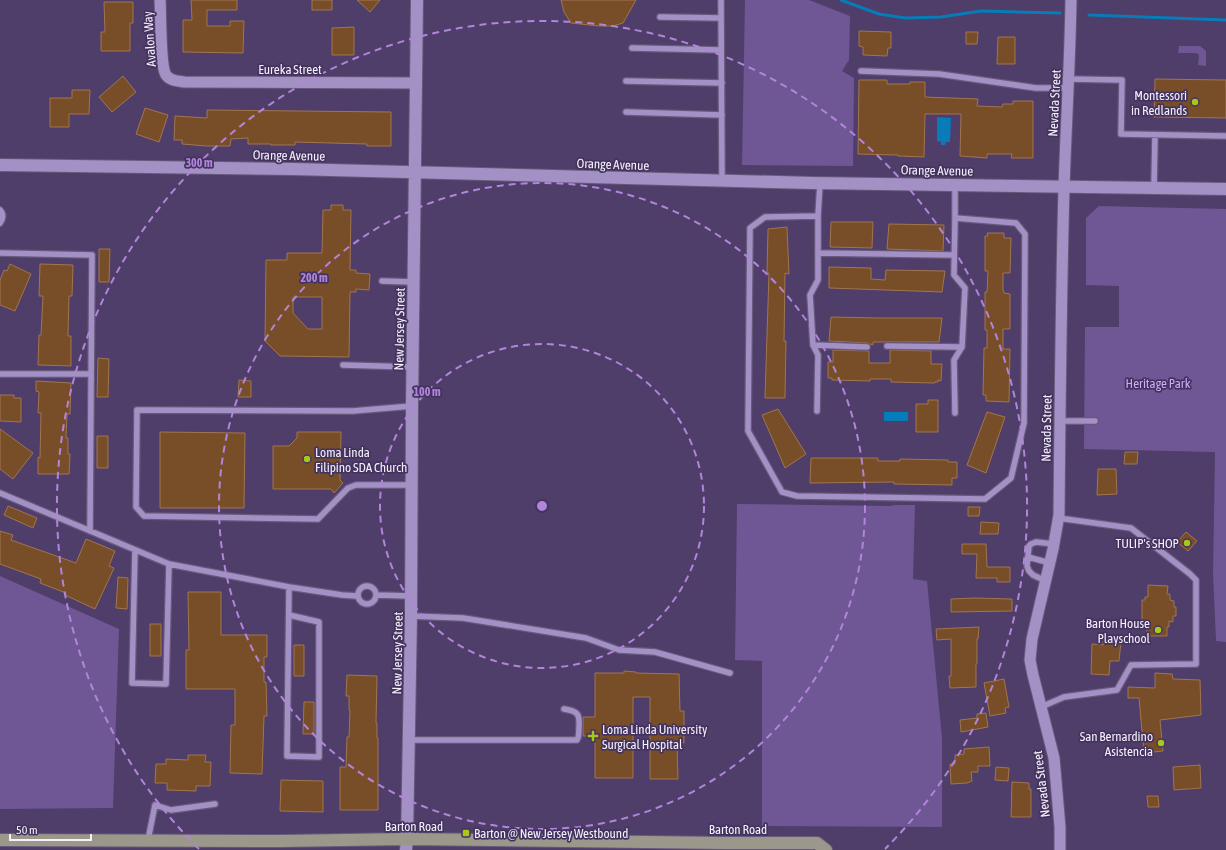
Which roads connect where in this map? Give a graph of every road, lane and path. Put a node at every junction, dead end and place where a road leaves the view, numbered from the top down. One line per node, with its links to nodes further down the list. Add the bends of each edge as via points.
1 (160, 0): 10 (street, Avalon Way, via 162,59)
2 (417, 0): 12 (street, New Jersey Street)
3 (721, 0): 6 (lane)
4 (1071, 0): 14 (street, Nevada Street)
5 (660, 17): 6 (lane)
6 (721, 18): 8 (lane)
7 (632, 48): 8 (lane)
8 (722, 50): 13 (lane)
9 (861, 71): 14 (lane, via 939,74 1036,88)
10 (166, 75): 12 (street, Eureka Street, via 170,79 184,82)
11 (626, 81): 13 (lane)
12 (416, 83): 20 (street, New Jersey Street)
13 (722, 83): 16 (lane)
14 (1067, 84): 17 (lane, via 1122,80 1121,134); 24 (street, Nevada Street)
15 (626, 112): 16 (lane)
16 (722, 115): 21 (lane)
17 (1155, 135): 18 (lane); 25 (lane)
18 (1226, 136)
19 (0, 165): 20 (street, Orange Avenue)
20 (415, 172): 21 (street, Orange Avenue); 35 (street, New Jersey Street)
21 (722, 181): 22 (street, Orange Avenue)
22 (820, 183): 23 (street, Orange Avenue); 28 (lane)
23 (955, 184): 24 (street, Orange Avenue); 29 (lane)
24 (1064, 186): 25 (street, Orange Avenue); 47 (street, Nevada Street)
25 (1154, 187): 26 (street, Orange Avenue)
26 (1226, 189)
27 (0, 210): 30 (lane, via 3,216)
28 (818, 216): 29 (lane, via 765,217 750,228 748,431 782,492 797,496 986,499 1011,478 1024,423 1025,234 1016,223); 32 (lane)
29 (955, 218): 33 (lane)
30 (0, 224)
31 (0, 253): 43 (lane, via 92,255)
32 (818, 253): 33 (lane); 36 (lane, via 818,280 810,295)
33 (954, 255): 39 (lane, via 954,275 965,288)
34 (382, 282): 35 (lane)
35 (414, 282): 41 (street, New Jersey Street)
36 (813, 345): 38 (lane); 45 (lane, via 818,354)
37 (887, 346): 39 (lane)
38 (867, 347)
39 (962, 347): 46 (lane, via 954,360)
40 (343, 366): 41 (lane)
41 (413, 367): 44 (street, New Jersey Street)
42 (0, 374): 43 (lane)
43 (91, 374): 52 (lane)
44 (412, 406): 49 (street, New Jersey Street); 49 (lane, via 353,411 137,410 136,508 144,516 318,518 348,488 356,485)
45 (817, 411)
46 (955, 413)
47 (1060, 421): 48 (lane); 51 (street, Nevada Street)
48 (1095, 421)
49 (412, 485): 62 (street, New Jersey Street)
50 (0, 493): 52 (lane)
51 (1058, 518): 53 (street, Nevada Street); 66 (lane, via 1130,528 1196,580 1196,664 1131,664 1117,690 1064,697)
52 (90, 531): 54 (lane)
53 (1054, 544): 55 (lane, via 1031,544); 56 (street, Nevada Street)
54 (135, 550): 57 (lane); 57 (lane, via 132,683 166,684)
55 (1028, 557): 56 (lane); 58 (lane, via 1029,571)
56 (1050, 562): 58 (street, Nevada Street)
57 (169, 564): 59 (lane)
58 (1046, 581): 66 (street, Nevada Street, via 1032,639 1030,660)
59 (289, 587): 61 (lane); 63 (lane)
60 (376, 595): 61 (lane, via 374,601 368,604 362,603); 61 (lane, via 374,590 367,586 361,588); 62 (lane)
61 (357, 596)
62 (411, 596): 64 (street, New Jersey Street)
63 (289, 615): 63 (lane, via 287,756 319,757 319,622)
64 (411, 616): 65 (lane, via 463,618 586,638 619,650 655,652); 68 (street, New Jersey Street)
65 (730, 673)
66 (1040, 707): 74 (street, Nevada Street, via 1054,758)
67 (564, 709): 68 (lane, via 578,714 580,720 577,740)
68 (409, 740): 72 (street, New Jersey Street)
69 (215, 804): 71 (lane, via 171,810 155,805)
70 (0, 840): 71 (main road, Barton Road)
71 (148, 840): 72 (main road, Barton Road)
72 (406, 845): 73 (main road, Barton Road, via 817,843)
73 (826, 850)
74 (1060, 850)

